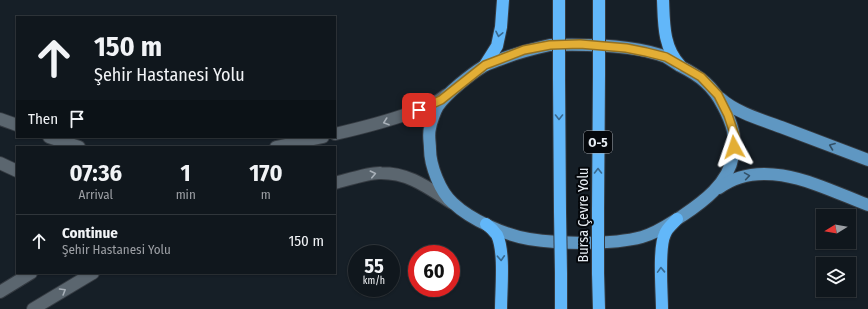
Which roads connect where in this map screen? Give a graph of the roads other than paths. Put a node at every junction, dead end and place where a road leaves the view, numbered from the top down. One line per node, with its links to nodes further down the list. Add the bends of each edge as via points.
1 (503, 0): 5 (highway, one-way to 5, via 497,46)
2 (559, 0): 30 (highway, Bursa Çevre Yolu, one-way to 30, bridge)
3 (599, 0): 31 (highway, Bursa Çevre Yolu / O-5, one-way to 3, bridge)
4 (663, 0): 6 (highway, via 664,33)
5 (485, 65): 6 (main road, via 524,50 550,45 580,44 646,52 666,57); 7 (main road)
6 (680, 65): 8 (main road, via 701,77)
7 (458, 86): 11 (street, one-way to 11, via 441,100 419,110 382,123); 21 (main road, via 438,106 430,129 430,160 437,180)
8 (718, 95): 16 (main road, one-way to 8, via 734,108); 20 (main road, via 735,136 733,158 726,176)
9 (0, 119): 10 (street)
10 (16, 125)
11 (336, 134)
12 (52, 138): 14 (street)
13 (318, 138): 15 (street)
14 (76, 146)
15 (281, 146)
16 (868, 160)
17 (0, 164): 18 (street)
18 (16, 171)
19 (336, 183): 21 (street, one-way to 21, via 380,172 406,176 422,183)
20 (713, 192): 22 (main road, one-way to 22, via 727,182 744,175 767,173 794,177); 23 (main road)
21 (452, 203): 24 (main road)
22 (868, 205)
23 (677, 219): 24 (main road, via 644,237 610,242 529,239); 32 (highway, one-way to 23, via 662,243 664,234)
24 (486, 224): 29 (highway, one-way to 29, via 495,232 500,247)
25 (29, 274): 27 (street)
26 (91, 274): 28 (street, one-way to 26)
27 (0, 292)
28 (33, 309)
29 (501, 309)
30 (561, 309)
31 (599, 309)
32 (662, 309)

